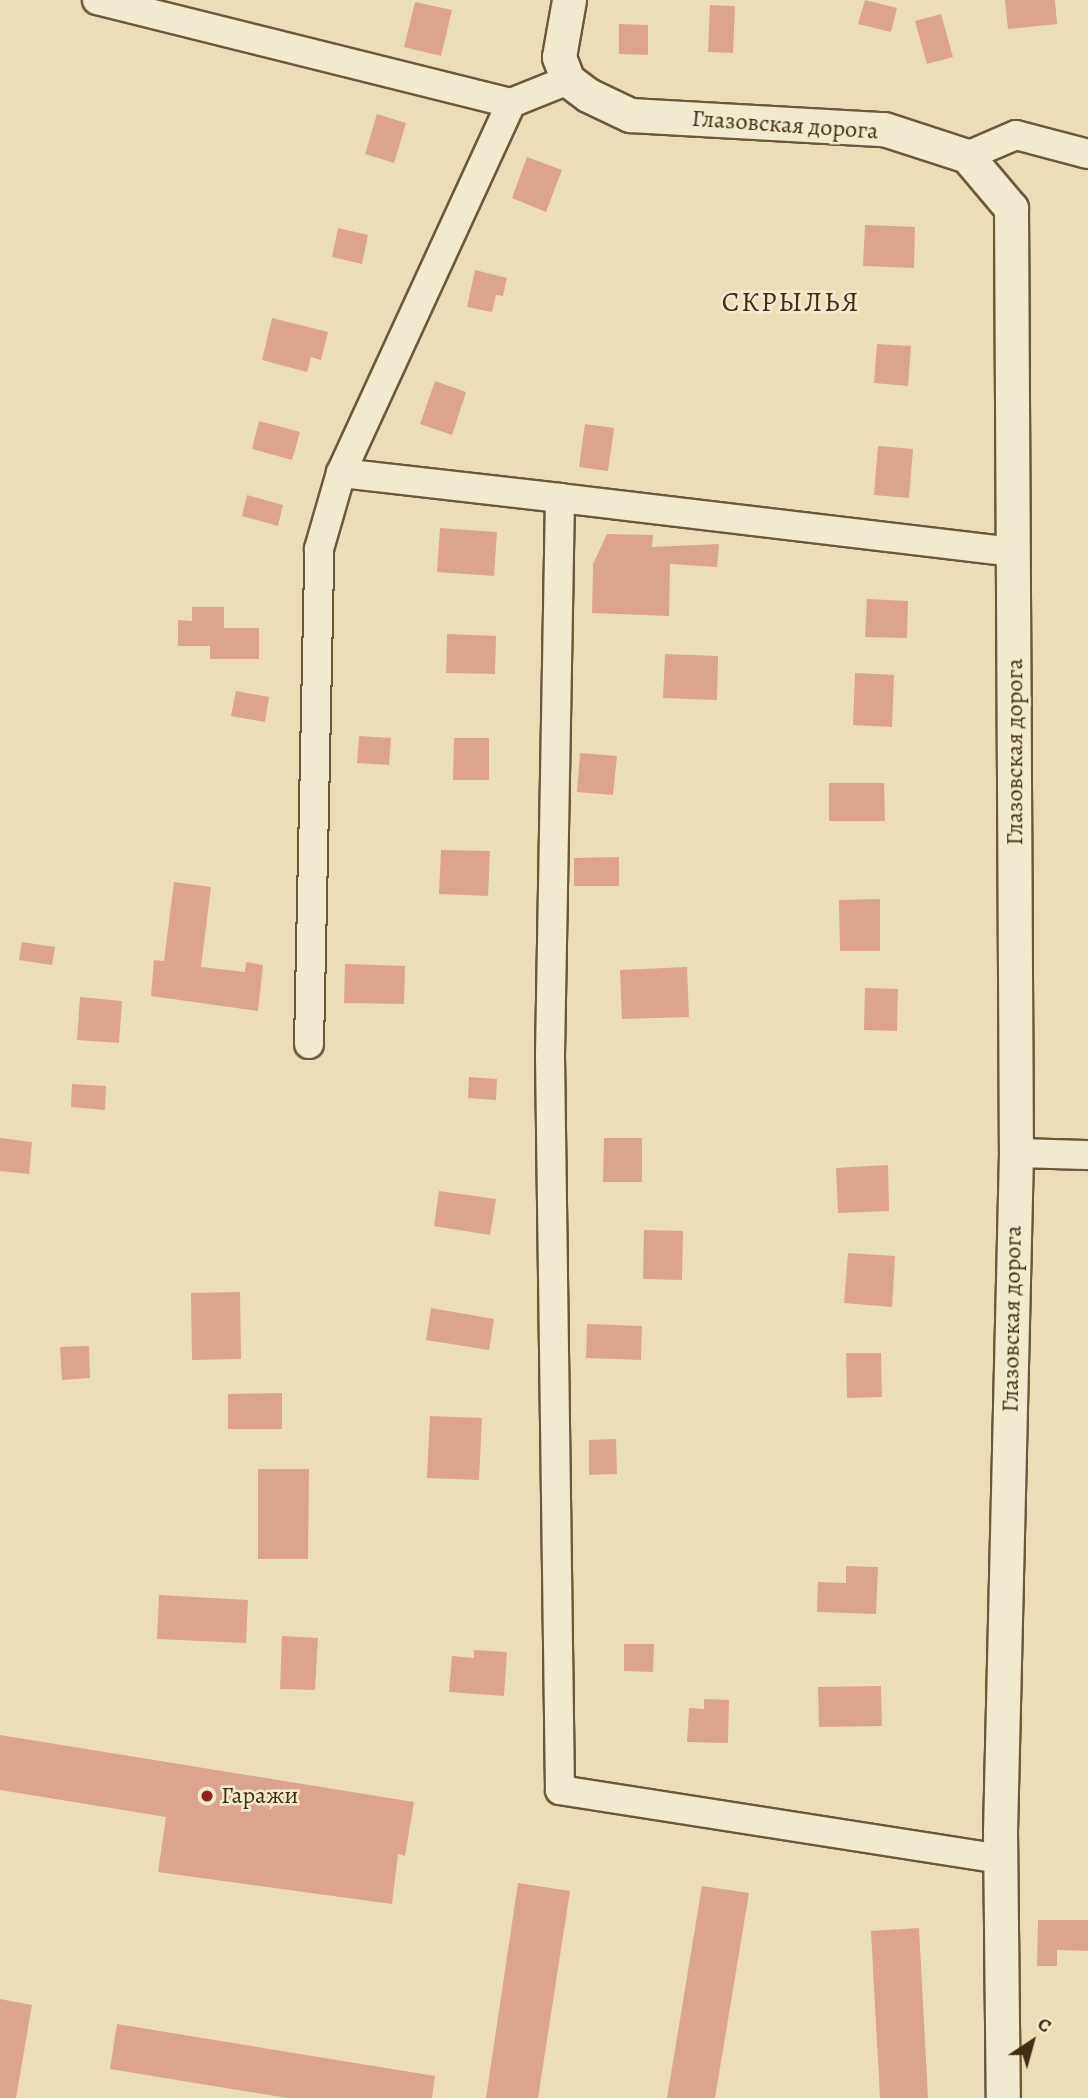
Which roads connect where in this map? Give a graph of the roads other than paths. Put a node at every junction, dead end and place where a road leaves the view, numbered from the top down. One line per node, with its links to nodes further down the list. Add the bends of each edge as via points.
1 (97, 0): 4 (street)
2 (569, 0): 3 (street, via 559,57)
3 (568, 80): 4 (street); 6 (street, Глазовская дорога, via 631,116 884,129)
4 (510, 103): 7 (street)
5 (1088, 154): 6 (street, via 1016,135)
6 (967, 156): 9 (street, Глазовская дорога, via 1011,208)
7 (341, 473): 8 (street); 10 (street, via 319,549 315,598)
8 (559, 498): 9 (street); 13 (street, via 550,1056 560,1790)
9 (1015, 552): 11 (street, Глазовская дорога)
10 (309, 1044)
11 (1016, 1153): 12 (street); 13 (street, Глазовская дорога)
12 (1088, 1155)
13 (1001, 1859): 14 (street, Глазовская дорога)
14 (1003, 2098)

